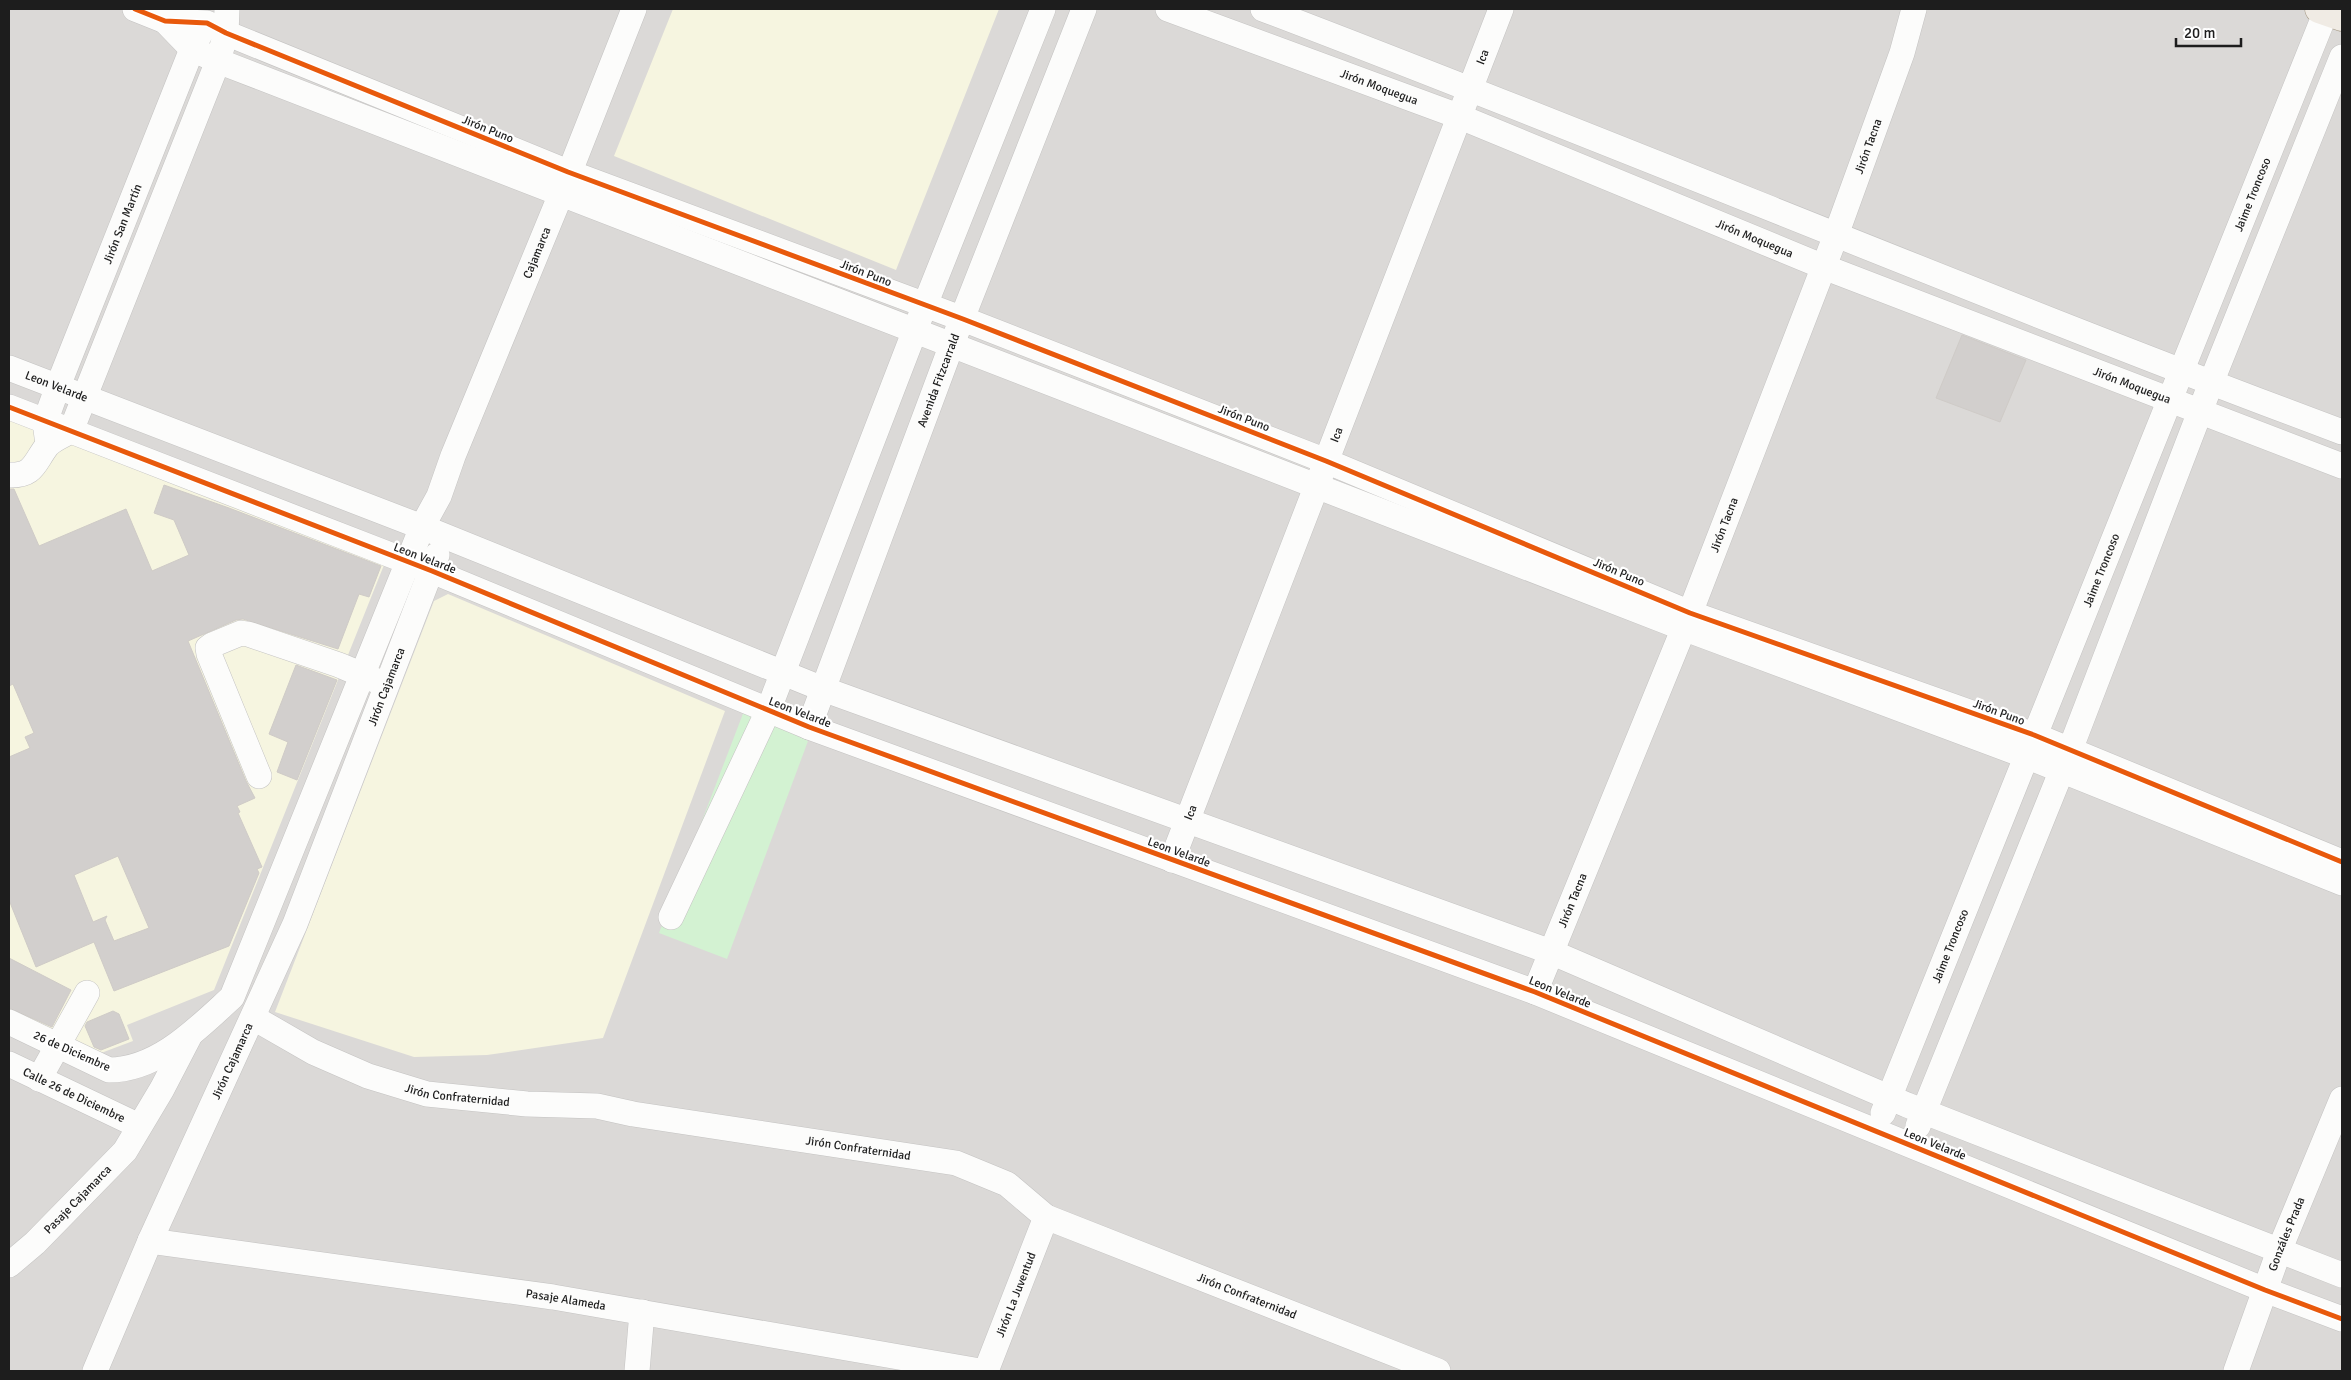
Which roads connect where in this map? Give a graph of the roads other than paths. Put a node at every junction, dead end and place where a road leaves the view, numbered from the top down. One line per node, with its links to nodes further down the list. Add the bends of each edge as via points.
1 (135, 9): 12 (street, Jirón Puno)
2 (227, 9): 13 (street)
3 (634, 9): 20 (street, Cajamarca)
4 (1043, 9): 23 (street)
5 (1084, 9): 25 (street, Avenida Fitzcarrald)
6 (1168, 9): 19 (street, Jirón Moquegua)
7 (1263, 9): 18 (street)
8 (1501, 9): 18 (street, Ica)
9 (1914, 9): 15 (street, Jirón Tacna)
10 (1926, 9): 15 (street, Jirón Tacna)
11 (2328, 11): 30 (street, Jaime Troncoso)
12 (165, 20): 13 (street, Jirón Puno); 14 (street, Jirón Puno)
13 (216, 22): 14 (street, Jirón San Martín); 17 (street); 20 (street, Jirón Puno)
14 (192, 49): 17 (street, Jirón Puno); 32 (street, Jirón San Martín)
15 (1902, 53): 21 (street, Jirón Tacna)
16 (2342, 57): 31 (street)
17 (218, 61): 20 (street, Jirón Puno); 33 (street)
18 (1470, 87): 19 (street, Ica); 21 (street)
19 (1458, 116): 22 (street, Jirón Moquegua); 40 (street, Ica)
20 (565, 183): 23 (street, Jirón Puno); 26 (street, Jirón Puno); 44 (street, Cajamarca)
21 (1836, 235): 22 (street, Jirón Tacna); 24 (street)
22 (1824, 267): 28 (street, Jirón Moquegua); 48 (street, Jirón Tacna)
23 (925, 306): 25 (street, Jirón Puno); 26 (street)
24 (2035, 314): 28 (street); 30 (street)
25 (963, 319): 27 (street, Avenida Fitzcarrald); 40 (street, Jirón Puno)
26 (915, 330): 27 (street, Jirón Puno); 50 (street)
27 (952, 344): 43 (street, Jirón Puno); 52 (street, Avenida Fitzcarrald)
28 (2023, 345): 34 (street, Jirón Moquegua)
29 (9, 368): 32 (street, Leon Velarde)
30 (2181, 372): 31 (street); 34 (street, Jaime Troncoso)
31 (2211, 383): 36 (street); 38 (street)
32 (58, 386): 33 (street, Leon Velarde); 39 (street, Jirón San Martín)
33 (86, 396): 37 (street); 45 (street, Leon Velarde)
34 (2170, 401): 36 (street, Jirón Moquegua); 55 (street, Jaime Troncoso)
35 (9, 406): 39 (street, Leon Velarde)
36 (2200, 412): 41 (street, Jirón Moquegua); 56 (street)
37 (71, 431): 39 (street, Leon Velarde); 46 (street, Leon Velarde)
38 (2342, 432)
39 (47, 433): 42 (street, Jirón San Martín, via 36,465 21,475)
40 (1326, 461): 43 (street, Ica); 48 (street, Jirón Puno)
41 (2342, 466)
42 (9, 475)
43 (1316, 486): 48 (street, Jirón Puno); 58 (street, Ica)
44 (439, 496): 45 (street, Jirón Cajamarca)
45 (432, 532): 46 (street, Jirón Cajamarca); 47 (street, Jirón Cajamarca); 50 (street, Leon Velarde)
46 (408, 562): 47 (street, Leon Velarde); 49 (street, Jirón Cajamarca)
47 (432, 571): 51 (street, Jirón Cajamarca); 53 (street, Leon Velarde)
48 (1687, 620): 55 (street, Jirón Puno); 65 (street, Jirón Tacna)
49 (362, 674): 51 (street); 57 (street, via 241,633 208,648); 59 (street, Jirón Cajamarca)
50 (782, 674): 52 (street, Leon Velarde); 53 (street)
51 (388, 686): 60 (street, Jirón Cajamarca)
52 (823, 689): 54 (street, Avenida Fitzcarrald); 58 (street, Leon Velarde)
53 (768, 711): 54 (street, Leon Velarde); 64 (street)
54 (809, 727): 61 (street, Leon Velarde)
55 (2030, 746): 56 (street, Jirón Puno); 75 (street, Jaime Troncoso)
56 (2066, 760): 62 (street, Jirón Puno); 63 (street, Jirón Puno); 77 (street)
57 (259, 776)
58 (1188, 820): 61 (street, Ica); 65 (street, Leon Velarde)
59 (301, 823): 60 (street); 68 (street, Jirón Cajamarca)
60 (322, 852): 69 (street, Jirón Cajamarca)
61 (1172, 860): 66 (street, Leon Velarde)
62 (2342, 862)
63 (2342, 882)
64 (671, 917)
65 (1551, 952): 66 (street, Jirón Tacna); 75 (street, Leon Velarde)
66 (1535, 992): 79 (street, Leon Velarde)
67 (87, 993): 72 (street)
68 (232, 997): 71 (street, 26 de Diciembre)
69 (254, 1018): 81 (street, Jirón Confraternidad, via 313,1052 368,1076 427,1094 527,1104 597,1106 956,1163 1007,1184); 82 (street, Jirón Cajamarca)
70 (9, 1022): 72 (street, 26 de Diciembre)
71 (189, 1036): 72 (street, 26 de Diciembre, via 143,1065 125,1070 110,1070); 78 (street, 26 de Diciembre)
72 (57, 1046): 74 (street)
73 (9, 1064): 74 (street, Calle 26 de Diciembre)
74 (39, 1079): 78 (street, Calle 26 de Diciembre)
75 (1889, 1097): 77 (street, Leon Velarde); 79 (street, Jaime Troncoso)
76 (2342, 1099): 83 (street, Gonzáles Prada)
77 (1923, 1111): 80 (street); 83 (street, Leon Velarde)
78 (139, 1126): 84 (street, Pasaje Cajamarca, via 125,1151 35,1243)
79 (1876, 1131): 80 (street, Leon Velarde)
80 (1910, 1144): 86 (street, Leon Velarde)
81 (1046, 1217): 92 (street, Jirón La Juventud); 93 (street, Jirón Confraternidad)
82 (150, 1241): 87 (street, Pasaje Alameda); 89 (street, Jirón Cajamarca)
83 (2279, 1251): 85 (street, Leon Velarde); 86 (street, Gonzáles Prada)
84 (9, 1265)
85 (2342, 1275)
86 (2265, 1290): 88 (street, Leon Velarde); 94 (street, Gonzáles Prada)
87 (642, 1312): 90 (street); 91 (street, Pasaje Alameda)
88 (2342, 1319)
89 (95, 1371)
90 (636, 1371)
91 (980, 1371)
92 (986, 1371)
93 (1438, 1371)
94 (2236, 1371)

